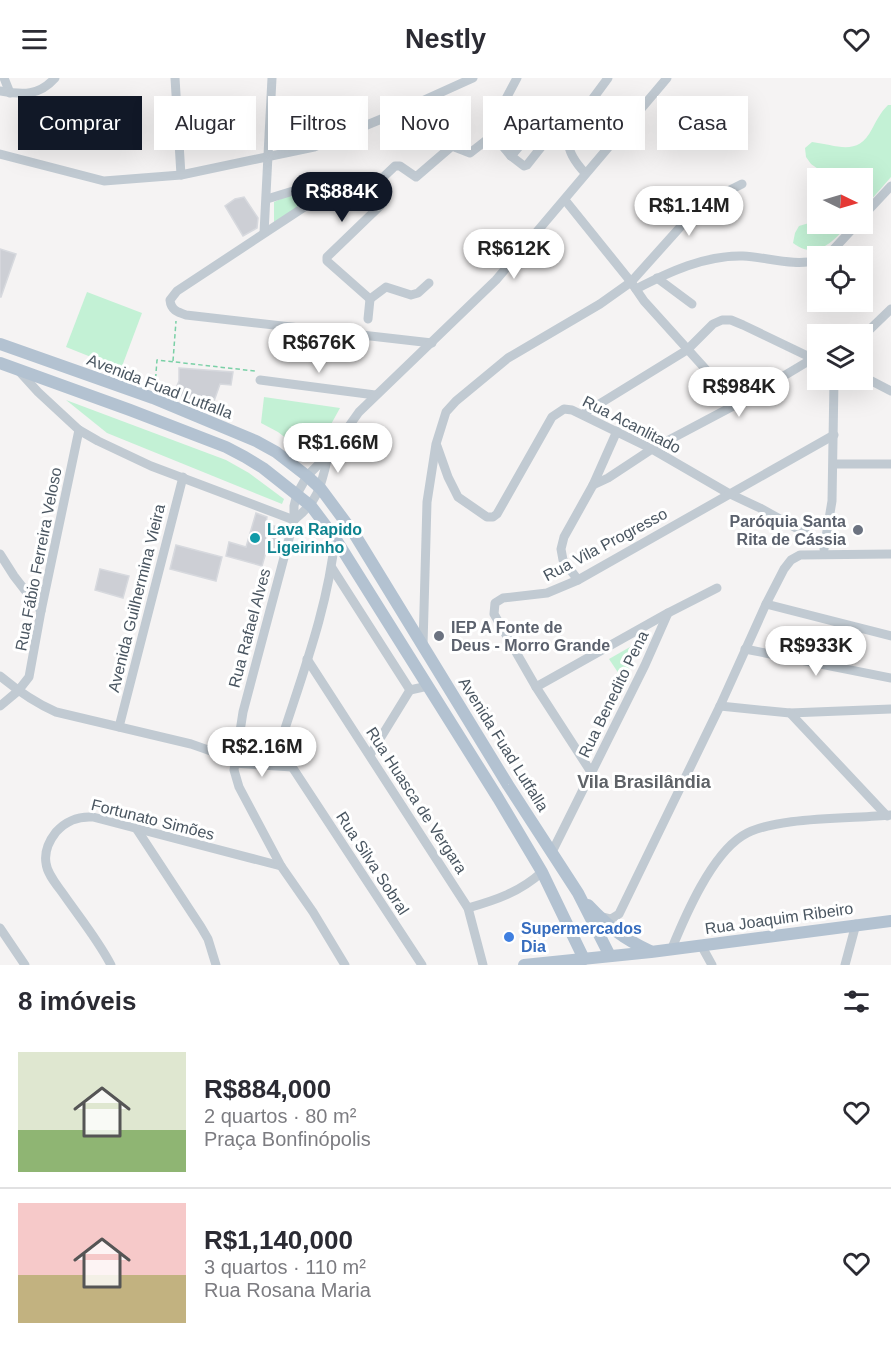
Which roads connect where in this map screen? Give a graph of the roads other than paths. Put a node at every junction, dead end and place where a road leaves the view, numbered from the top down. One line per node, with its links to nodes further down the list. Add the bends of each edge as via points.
1 (4, 78): 9 (street)
2 (55, 78): 9 (street, via 41,91)
3 (175, 78): 19 (street)
4 (272, 78): 16 (street)
5 (473, 78): 16 (street, via 314,147)
6 (517, 78): 10 (street)
7 (608, 78): 18 (street, via 568,136 570,152)
8 (667, 78): 18 (street)
9 (5, 92)
10 (508, 96)
11 (483, 139): 32 (street, via 470,153 452,146 418,176 398,165 377,182 382,204 327,257)
12 (507, 150): 17 (street)
13 (517, 150): 17 (street)
14 (539, 150): 17 (street, via 526,166)
15 (0, 154): 19 (street, via 104,181)
16 (267, 155): 19 (street); 22 (street)
17 (512, 156)
18 (585, 173): 23 (street)
19 (181, 175)
20 (742, 184): 31 (street, via 700,205)
21 (891, 186): 24 (street)
22 (267, 199): 25 (street); 25 (street, via 306,187 318,192 315,200)
23 (565, 200): 31 (street); 37 (street, via 496,280)
24 (873, 205)
25 (264, 233): 37 (street, via 173,295 171,305 177,312)
26 (847, 234): 27 (street)
27 (835, 246)
28 (807, 261): 29 (street, via 722,257)
29 (657, 278): 31 (street); 33 (street)
30 (429, 283): 32 (street, via 411,295 386,287)
31 (634, 285): 39 (street); 54 (street, via 508,358 446,412)
32 (370, 299): 35 (street)
33 (692, 304)
34 (891, 309): 36 (street)
35 (368, 319)
36 (873, 326)
37 (432, 343): 48 (street)
38 (0, 344): 59 (main road, Avenida Fuad Lutfalla, via 153,398 256,441)
39 (687, 350): 40 (street, via 712,324 731,320); 49 (street); 50 (street)
40 (807, 356)
41 (0, 363): 43 (main road, Avenida Fuad Lutfalla)
42 (807, 365): 49 (street)
43 (17, 369): 51 (street, Avenida Fuad Lutfalla); 64 (main road, Avenida Fuad Lutfalla, via 226,447)
44 (260, 380): 48 (street)
45 (873, 382): 47 (street)
46 (834, 390): 53 (street)
47 (891, 391)
48 (375, 395): 56 (street)
49 (737, 404): 55 (street)
50 (583, 414): 52 (street, Rua Acanlitado); 54 (street, Rua Acanlitado, via 564,410 552,417 493,518 458,497)
51 (79, 430): 60 (street, Avenida Fuad Lutfalla, via 118,452); 75 (street, Rua Fábio Ferreira Veloso)
52 (617, 431): 55 (street, Rua Acanlitado); 61 (street)
53 (834, 435): 57 (street); 63 (street, Rua Vila Progresso)
54 (436, 444): 78 (street, via 427,502)
55 (652, 449): 61 (street); 63 (street, Rua Acanlitado)
56 (329, 454): 59 (street); 62 (street)
57 (834, 464): 58 (street); 68 (street)
58 (891, 464)
59 (307, 476): 62 (main road, Avenida Fuad Lutfalla); 64 (street)
60 (183, 477): 66 (street, Avenida Fuad Lutfalla); 91 (street, Avenida Guilhermina Vieira)
61 (593, 485): 72 (street, via 561,549 563,560)
62 (321, 489): 65 (street); 78 (main road, Avenida Fuad Lutfalla)
63 (728, 493): 68 (street, Rua Acanlitado, via 770,513); 72 (street, Rua Vila Progresso)
64 (297, 494): 65 (main road, Avenida Fuad Lutfalla); 66 (street, Rua Rafael Alves)
65 (311, 506): 66 (street); 67 (main road, Avenida Fuad Lutfalla)
66 (294, 520): 93 (street, Rua Rafael Alves, via 243,712)
67 (335, 538): 71 (street, Rua Silva Sobral); 83 (main road, Avenida Fuad Lutfalla)
68 (824, 549): 70 (street); 74 (street, via 792,560)
69 (0, 554): 75 (street)
70 (891, 554)
71 (332, 568): 80 (street, Rua Silva Sobral); 85 (street)
72 (578, 580): 84 (street, Rua Vila Progresso, via 547,593 503,598 495,603 494,614)
73 (717, 588): 76 (street)
74 (766, 604): 77 (street); 79 (street)
75 (41, 611): 86 (street, Rua Fábio Ferreira Veloso, via 31,670)
76 (668, 613): 84 (street); 95 (street, Rua Benedito Pena)
77 (891, 636)
78 (423, 645): 96 (main road, Avenida Fuad Lutfalla)
79 (745, 650): 82 (street); 88 (street)
80 (307, 659): 92 (street, Rua Huasca de Vergara); 94 (street, Rua Silva Sobral, via 281,741 281,750)
81 (0, 676): 86 (street)
82 (891, 678)
83 (428, 686): 85 (street); 97 (main road, Avenida Fuad Lutfalla)
84 (536, 687): 95 (street, Rua Vila Progresso)
85 (410, 690): 92 (street)
86 (18, 691): 87 (street); 91 (street, via 56,712)
87 (0, 706)
88 (720, 706): 90 (street); 105 (street, via 619,914 611,919)
89 (891, 709): 90 (street)
90 (790, 713): 98 (street)
91 (119, 727): 93 (street, via 192,744)
92 (370, 755): 104 (street, Rua Huasca de Vergara)
93 (234, 763): 94 (street); 101 (street, Rua Rafael Alves, via 239,787)
94 (292, 767): 118 (street, Rua Silva Sobral)
95 (591, 772): 100 (street, Rua Benedito Pena)
96 (525, 810): 97 (main road); 100 (main road, Avenida Fuad Lutfalla)
97 (508, 814): 102 (main road, Avenida Fuad Lutfalla)
98 (889, 815): 110 (street, via 811,820 758,828 742,835 711,868)
99 (136, 828): 101 (street, Fortunato Simões); 115 (street, Fortunato Simões, via 82,816 63,825 48,844 46,863 52,878); 116 (street, via 201,927)
100 (552, 852): 103 (main road, Avenida Fuad Lutfalla)
101 (280, 866): 117 (street, Rua Rafael Alves)
102 (542, 872): 104 (street, via 520,890); 113 (main road, Avenida Fuad Lutfalla)
103 (578, 893): 105 (main road); 112 (main road, Avenida Fuad Lutfalla)
104 (468, 908): 119 (street, Rua Huasca de Vergara)
105 (599, 916): 111 (main road, via 626,940)
106 (891, 921): 107 (main road, Rua Joaquim Ribeiro)
107 (856, 924): 109 (main road, Rua Joaquim Ribeiro); 122 (street)
108 (0, 928): 114 (street)
109 (701, 945): 110 (main road, Rua Joaquim Ribeiro); 121 (street)
110 (672, 948): 111 (main road, Rua Joaquim Ribeiro)
111 (651, 952): 112 (main road, Rua Joaquim Ribeiro)
112 (611, 961): 113 (main road, Rua Joaquim Ribeiro)
113 (585, 962): 120 (main road, Rua Joaquim Ribeiro)
114 (25, 965)
115 (111, 965)
116 (216, 965)
117 (345, 965)
118 (422, 965)
119 (483, 965)
120 (524, 965)
121 (712, 965)
122 (845, 965)

